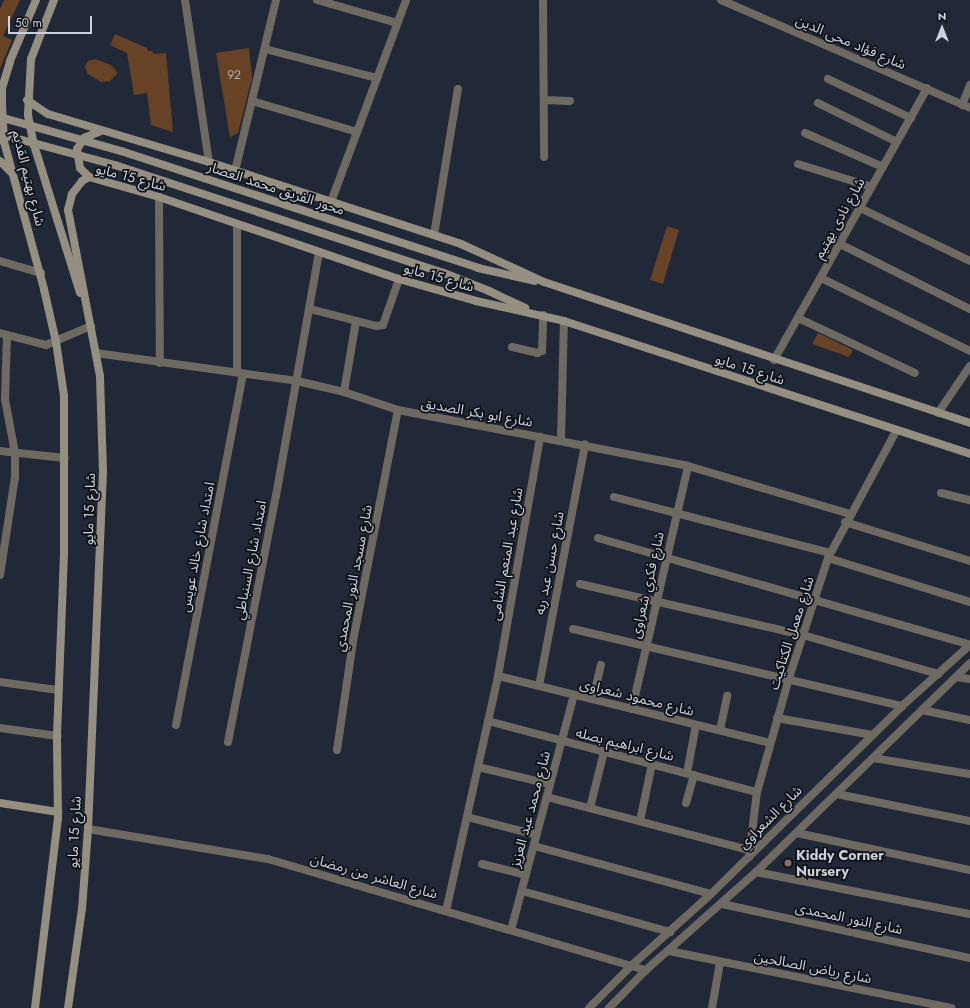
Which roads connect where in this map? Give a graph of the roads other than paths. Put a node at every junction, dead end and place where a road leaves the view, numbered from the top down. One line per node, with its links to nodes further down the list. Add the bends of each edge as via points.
1 (36, 0): 15 (main road, شارع بهتيم القديم)
2 (54, 0): 17 (main road, شارع بهتيم القديم, via 31,59)
3 (185, 0): 33 (street)
4 (276, 0): 10 (street)
5 (316, 0): 9 (street)
6 (406, 0): 9 (street)
7 (543, 0): 18 (street)
8 (721, 0): 14 (street, شارع فؤاد محى الدين)
9 (397, 23): 11 (street)
10 (264, 49): 11 (street); 20 (street)
11 (377, 78): 27 (street)
12 (828, 79): 25 (street)
13 (970, 85): 22 (street)
14 (927, 88): 22 (street, شارع فؤاد محى الدين); 25 (street, شارع نادى بهتيم)
15 (1, 89): 37 (main road, شارع بهتيم القديم, via 2,124)
16 (458, 89): 44 (street)
17 (27, 100): 26 (main road, شارع 15 مايو, via 43,112); 60 (main road, شارع بهتيم القديم, via 34,145)
18 (544, 100): 19 (street); 31 (street)
19 (570, 100)
20 (252, 101): 27 (street); 36 (street)
21 (818, 103): 30 (street)
22 (962, 105): 23 (street, شارع فؤاد محى الدين)
23 (970, 108)
24 (0, 116): 52 (main road, محور الفريق محمد العصار, bridge, via 121,151 478,268)
25 (911, 118): 30 (street, شارع نادى بهتيم)
26 (102, 131): 33 (main road, شارع 15 مايو); 38 (main road, via 90,134 78,149 80,168)
27 (356, 132): 41 (street)
28 (805, 133): 35 (street)
29 (0, 134): 55 (main road, محور الفريق محمد العصار, bridge, via 115,165 356,243 489,291)
30 (897, 142): 35 (street, شارع نادى بهتيم)
31 (544, 157)
32 (0, 161): 37 (main road)
33 (209, 162): 36 (main road, شارع 15 مايو)
34 (798, 164): 39 (street)
35 (883, 167): 39 (street, شارع نادى بهتيم)
36 (235, 171): 41 (main road, شارع 15 مايو)
37 (13, 174): 49 (main road, شارع بهتيم القديم)
38 (89, 177): 40 (main road, شارع 15 مايو); 60 (main road, شارع 15 مايو, via 76,187 68,210)
39 (872, 187): 42 (street, شارع نادى بهتيم)
40 (159, 197): 43 (main road, شارع 15 مايو); 67 (street)
41 (331, 202): 44 (main road, شارع 15 مايو)
42 (860, 208): 45 (street, شارع نادى بهتيم); 48 (street)
43 (237, 224): 46 (main road, شارع 15 مايو); 69 (street, امتداد شارع خالد عويس)
44 (434, 235): 52 (main road, شارع 15 مايو, via 479,251)
45 (840, 244): 50 (street, شارع نادى بهتيم); 54 (street)
46 (319, 252): 51 (main road, شارع 15 مايو); 53 (street, امتداد شارع السنباطي)
47 (0, 261): 49 (street)
48 (970, 262)
49 (41, 273): 62 (main road, شارع بهتيم القديم)
50 (821, 278): 57 (street, شارع نادى بهتيم); 64 (street)
51 (399, 279): 55 (main road, شارع 15 مايو, via 476,301); 58 (street, via 383,325 376,326)
52 (544, 282): 66 (main road, شارع 15 مايو)
53 (310, 309): 58 (street); 71 (street, امتداد شارع السنباطي)
54 (970, 309)
55 (533, 313): 56 (main road, شارع 15 مايو)
56 (543, 315): 59 (main road, شارع 15 مايو); 63 (street, via 542,351 537,353)
57 (798, 318): 66 (street, شارع نادى بهتيم); 70 (street)
58 (356, 321): 72 (street)
59 (564, 321): 76 (main road, شارع 15 مايو); 78 (street)
60 (91, 326): 62 (street); 65 (main road, شارع 15 مايو)
61 (3, 334): 62 (street, via 41,346); 81 (street, via 5,399)
62 (56, 342): 83 (main road, شارع 15 مايو, via 64,396)
63 (512, 347)
64 (970, 351)
65 (96, 353): 67 (street, شارع ابو بكر الصديق); 150 (main road, شارع 15 مايو, via 103,432 103,472)
66 (774, 360): 74 (main road, شارع 15 مايو)
67 (160, 363): 69 (street, شارع ابو بكر الصديق)
68 (970, 366): 74 (street)
69 (240, 373): 71 (street, شارع ابو بكر الصديق); 123 (street, امتداد شارع خالد عويس)
70 (915, 373)
71 (297, 381): 72 (street, شارع ابو بكر الصديق); 130 (street, امتداد شارع السنباطي)
72 (344, 392): 73 (street, شارع ابو بكر الصديق)
73 (398, 410): 77 (street, شارع ابو بكر الصديق); 132 (street, شارع مسجد النور المحمدي, via 353,641)
74 (938, 413): 75 (main road, شارع 15 مايو)
75 (970, 423)
76 (896, 431): 82 (main road, شارع 15 مايو); 89 (street, شارع معمل الكتاكيت)
77 (540, 437): 78 (street, شارع ابو بكر الصديق); 107 (street, شارع عبد المنعم الشامى)
78 (561, 440): 79 (street, شارع ابو بكر الصديق)
79 (585, 444): 84 (street, شارع ابو بكر الصديق); 112 (street, شارع حسن عبد ربه)
80 (0, 451): 81 (street)
81 (15, 453): 83 (street); 95 (street, via 14,484)
82 (970, 454)
83 (64, 458): 113 (main road, شارع 15 مايو, via 64,553)
84 (688, 466): 88 (street, شارع فكري شعراوى); 89 (street, شارع ابو بكر الصديق)
85 (941, 493): 87 (street)
86 (614, 498): 88 (street)
87 (970, 500)
88 (677, 513): 92 (street); 93 (street, شارع فكري شعراوى)
89 (850, 514): 90 (street, شارع معمل الكتاكيت)
90 (845, 522): 92 (street, شارع معمل الكتاكيت); 94 (street)
91 (598, 538): 93 (street)
92 (829, 555): 97 (street, شارع معمل الكتاكيت); 99 (street)
93 (667, 557): 97 (street); 98 (street, شارع فكري شعراوى)
94 (970, 561)
95 (0, 575)
96 (580, 584): 98 (street)
97 (815, 599): 101 (street, شارع معمل الكتاكيت); 102 (street)
98 (657, 601): 101 (street); 103 (street, شارع فكري شعراوى)
99 (970, 602)
100 (573, 629): 103 (street)
101 (803, 635): 106 (street); 109 (street, شارع معمل الكتاكيت)
102 (970, 645): 106 (street, شارع الشعراوي)
103 (646, 646): 109 (street); 118 (street, شارع فكري شعراوى)
104 (970, 663): 108 (street)
105 (601, 665): 116 (street)
106 (938, 674): 117 (street, شارع الشعراوي)
107 (498, 676): 112 (street, شارع محمود شعراوى); 122 (street, شارع عبد المنعم الشامى)
108 (956, 677): 110 (street); 119 (street)
109 (789, 678): 117 (street); 120 (street, شارع معمل الكتاكيت)
110 (970, 679)
111 (0, 682): 113 (street)
112 (539, 686): 114 (street, شارع محمود شعراوى)
113 (58, 690): 128 (main road, شارع 15 مايو)
114 (574, 695): 116 (street, شارع محمود شعراوى); 129 (street, شارع محمد عبد العزيز)
115 (727, 696): 126 (street)
116 (593, 699): 118 (street, شارع محمود شعراوى)
117 (902, 706): 127 (street, شارع الشعراوي)
118 (632, 709): 124 (street, شارع محمود شعراوى)
119 (922, 710): 121 (street); 134 (street)
120 (777, 718): 127 (street); 131 (street, شارع معمل الكتاكيت)
121 (970, 720)
122 (488, 721): 129 (street, شارع ابراهيم بصله); 136 (street, شارع عبد المنعم الشامى)
123 (176, 725)
124 (696, 725): 126 (street, شارع محمود شعراوى); 137 (street)
125 (0, 728): 128 (street)
126 (720, 730): 131 (street, شارع محمود شعراوى)
127 (872, 735): 154 (street, شارع الشعراوي)
128 (57, 736): 146 (main road, شارع 15 مايو)
129 (562, 741): 133 (street, شارع ابراهيم بصله); 139 (street, شارع محمد عبد العزيز)
130 (228, 742)
131 (770, 743): 140 (street, شارع معمل الكتاكيت)
132 (337, 750)
133 (604, 752): 135 (street, شارع ابراهيم بصله); 145 (street)
134 (873, 758): 138 (street); 141 (street)
135 (652, 764): 137 (street, شارع ابراهيم بصله); 148 (street)
136 (478, 767): 139 (street); 147 (street, شارع عبد المنعم الشامى)
137 (690, 774): 140 (street, شارع ابراهيم بصله); 144 (street)
138 (970, 774)
139 (550, 784): 142 (street, شارع محمد عبد العزيز)
140 (756, 792): 154 (street, شارع معمل الكتاكيت)
141 (837, 794): 149 (street); 151 (street)
142 (547, 797): 145 (street); 152 (street, شارع محمد عبد العزيز)
143 (0, 803): 146 (main road)
144 (686, 803)
145 (590, 808): 148 (street)
146 (58, 812): 171 (main road, شارع 15 مايو)
147 (467, 817): 152 (street); 162 (street, شارع عبد المنعم الشامى)
148 (640, 821): 154 (street)
149 (970, 821)
150 (88, 829): 162 (street, شارع العاشر من رمضان, via 268,859); 172 (main road, شارع 15 مايو, via 82,909)
151 (797, 833): 156 (street); 157 (street)
152 (537, 834): 153 (street, شارع محمد عبد العزيز)
153 (534, 846): 158 (street, شارع محمد عبد العزيز); 160 (street)
154 (749, 853): 160 (street, شارع الشعراوي)
155 (482, 864): 158 (street)
156 (970, 870)
157 (756, 872): 161 (street); 163 (street)
158 (526, 874): 159 (street, شارع محمد عبد العزيز)
159 (522, 891): 164 (street, شارع محمد عبد العزيز); 165 (street)
160 (711, 894): 165 (street, شارع الشعراوي)
161 (722, 904): 166 (street); 167 (street, شارع النور المحمدى)
162 (446, 911): 164 (street, شارع العاشر من رمضان)
163 (970, 914)
164 (511, 930): 169 (street, شارع العاشر من رمضان)
165 (670, 932): 169 (street, شارع الشعراوي)
166 (669, 951): 168 (street, شارع رياض الصالحين); 170 (street)
167 (970, 958)
168 (720, 962): 175 (street); 176 (street, شارع رياض الصالحين)
169 (631, 966): 170 (street, شارع العاشر من رمضان); 173 (street, شارع الشعراوي)
170 (646, 970): 174 (street)
171 (35, 1008)
172 (68, 1008)
173 (588, 1008)
174 (609, 1008)
175 (712, 1008)
176 (951, 1008)

